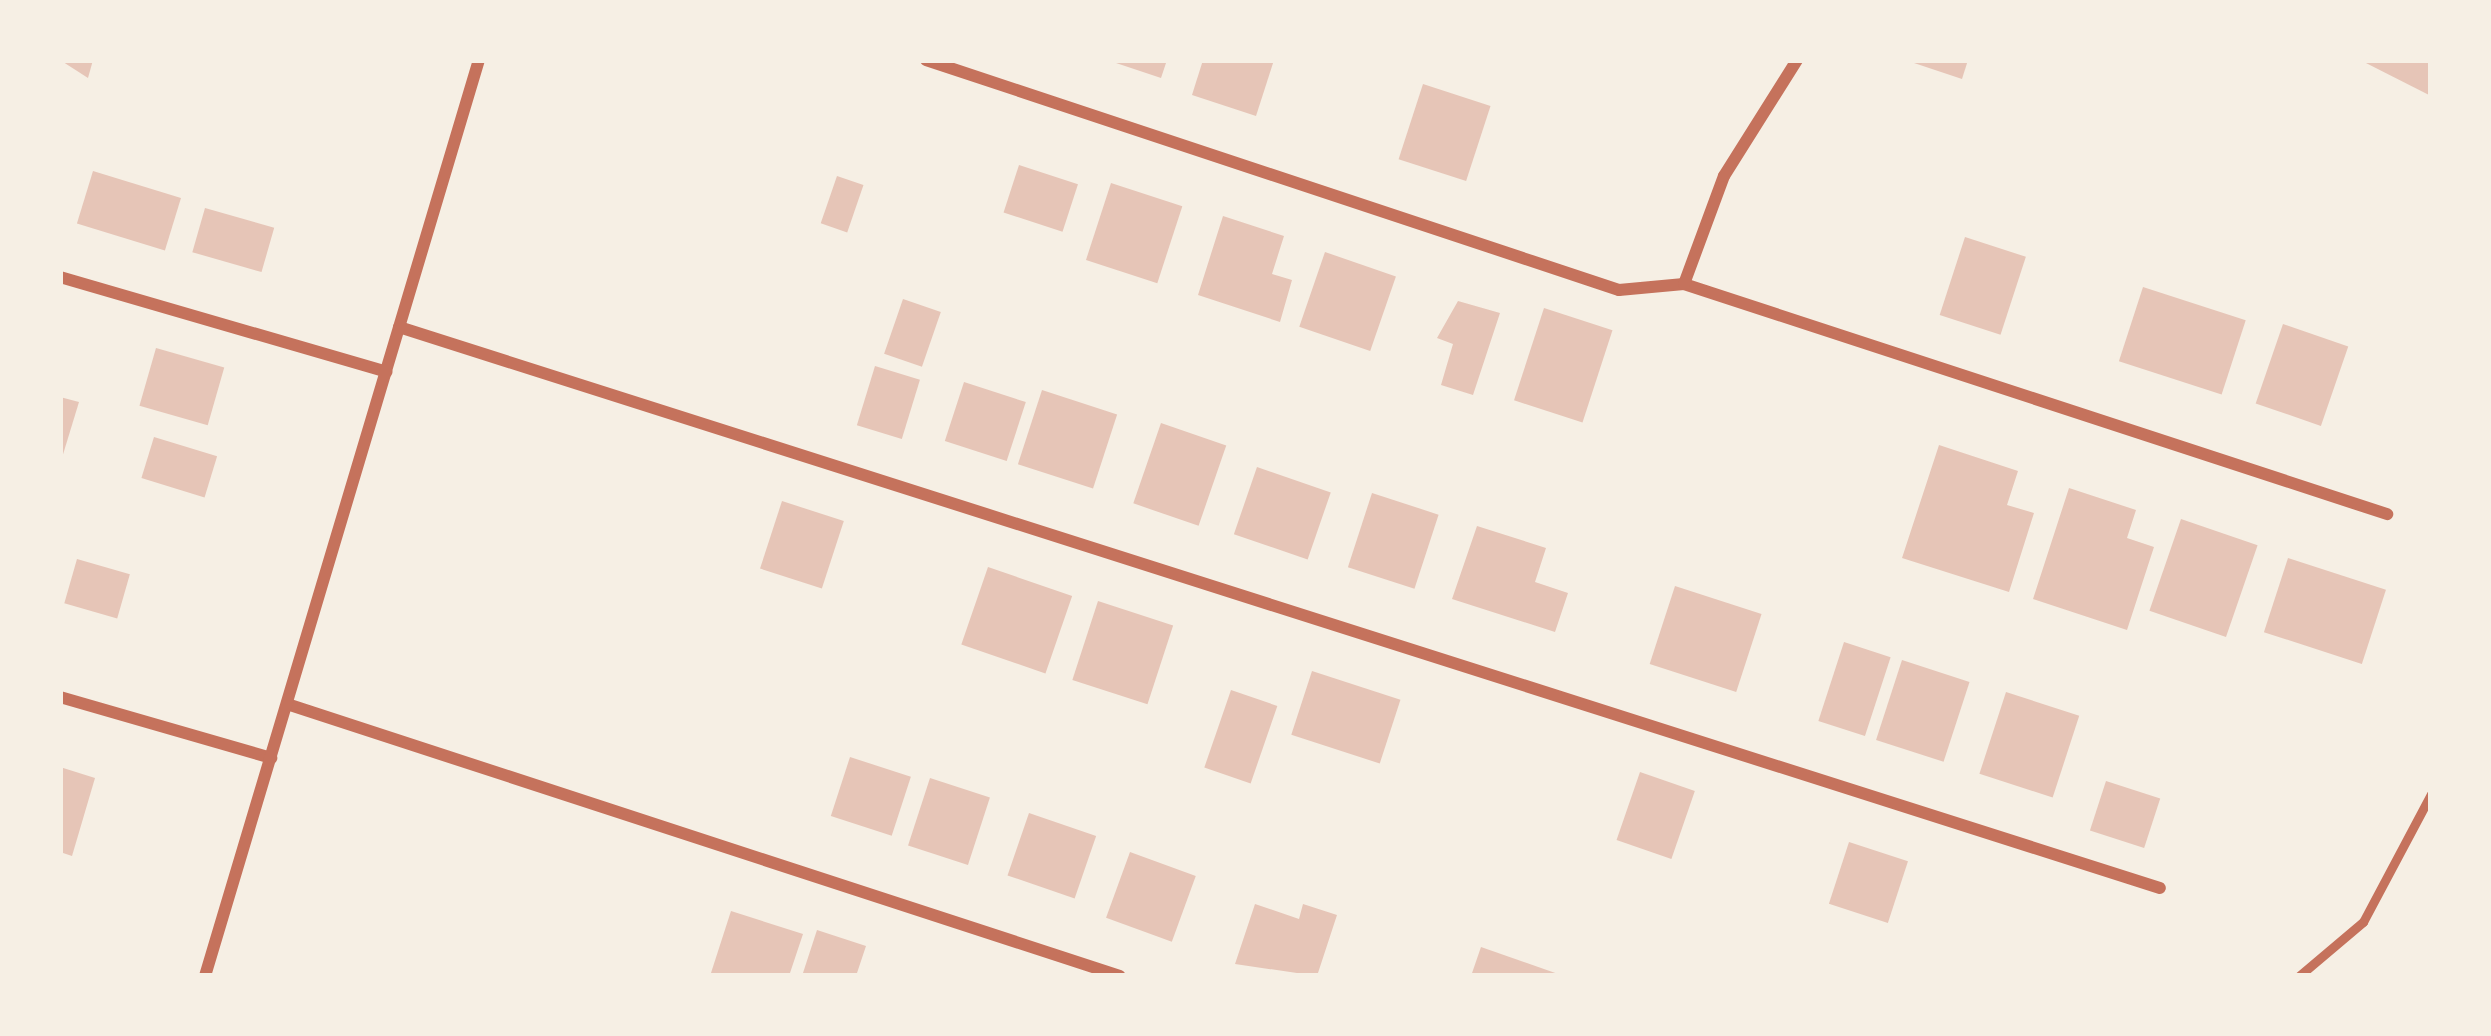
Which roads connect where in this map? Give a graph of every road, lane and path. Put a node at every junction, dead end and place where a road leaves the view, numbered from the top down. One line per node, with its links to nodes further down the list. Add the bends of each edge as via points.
1 (479, 60): 6 (street)
2 (926, 60): 5 (street, via 1619,290)
3 (1797, 60): 5 (street, via 1724,176)
4 (60, 277): 7 (street)
5 (1684, 284): 8 (street)
6 (400, 327): 7 (street); 13 (street)
7 (386, 372): 10 (street)
8 (2386, 514)
9 (60, 697): 11 (street)
10 (287, 704): 11 (street); 15 (street)
11 (271, 758): 14 (street)
12 (2431, 794): 16 (lane, via 2363,922)
13 (2160, 888)
14 (206, 976)
15 (1120, 976)
16 (2299, 976)

